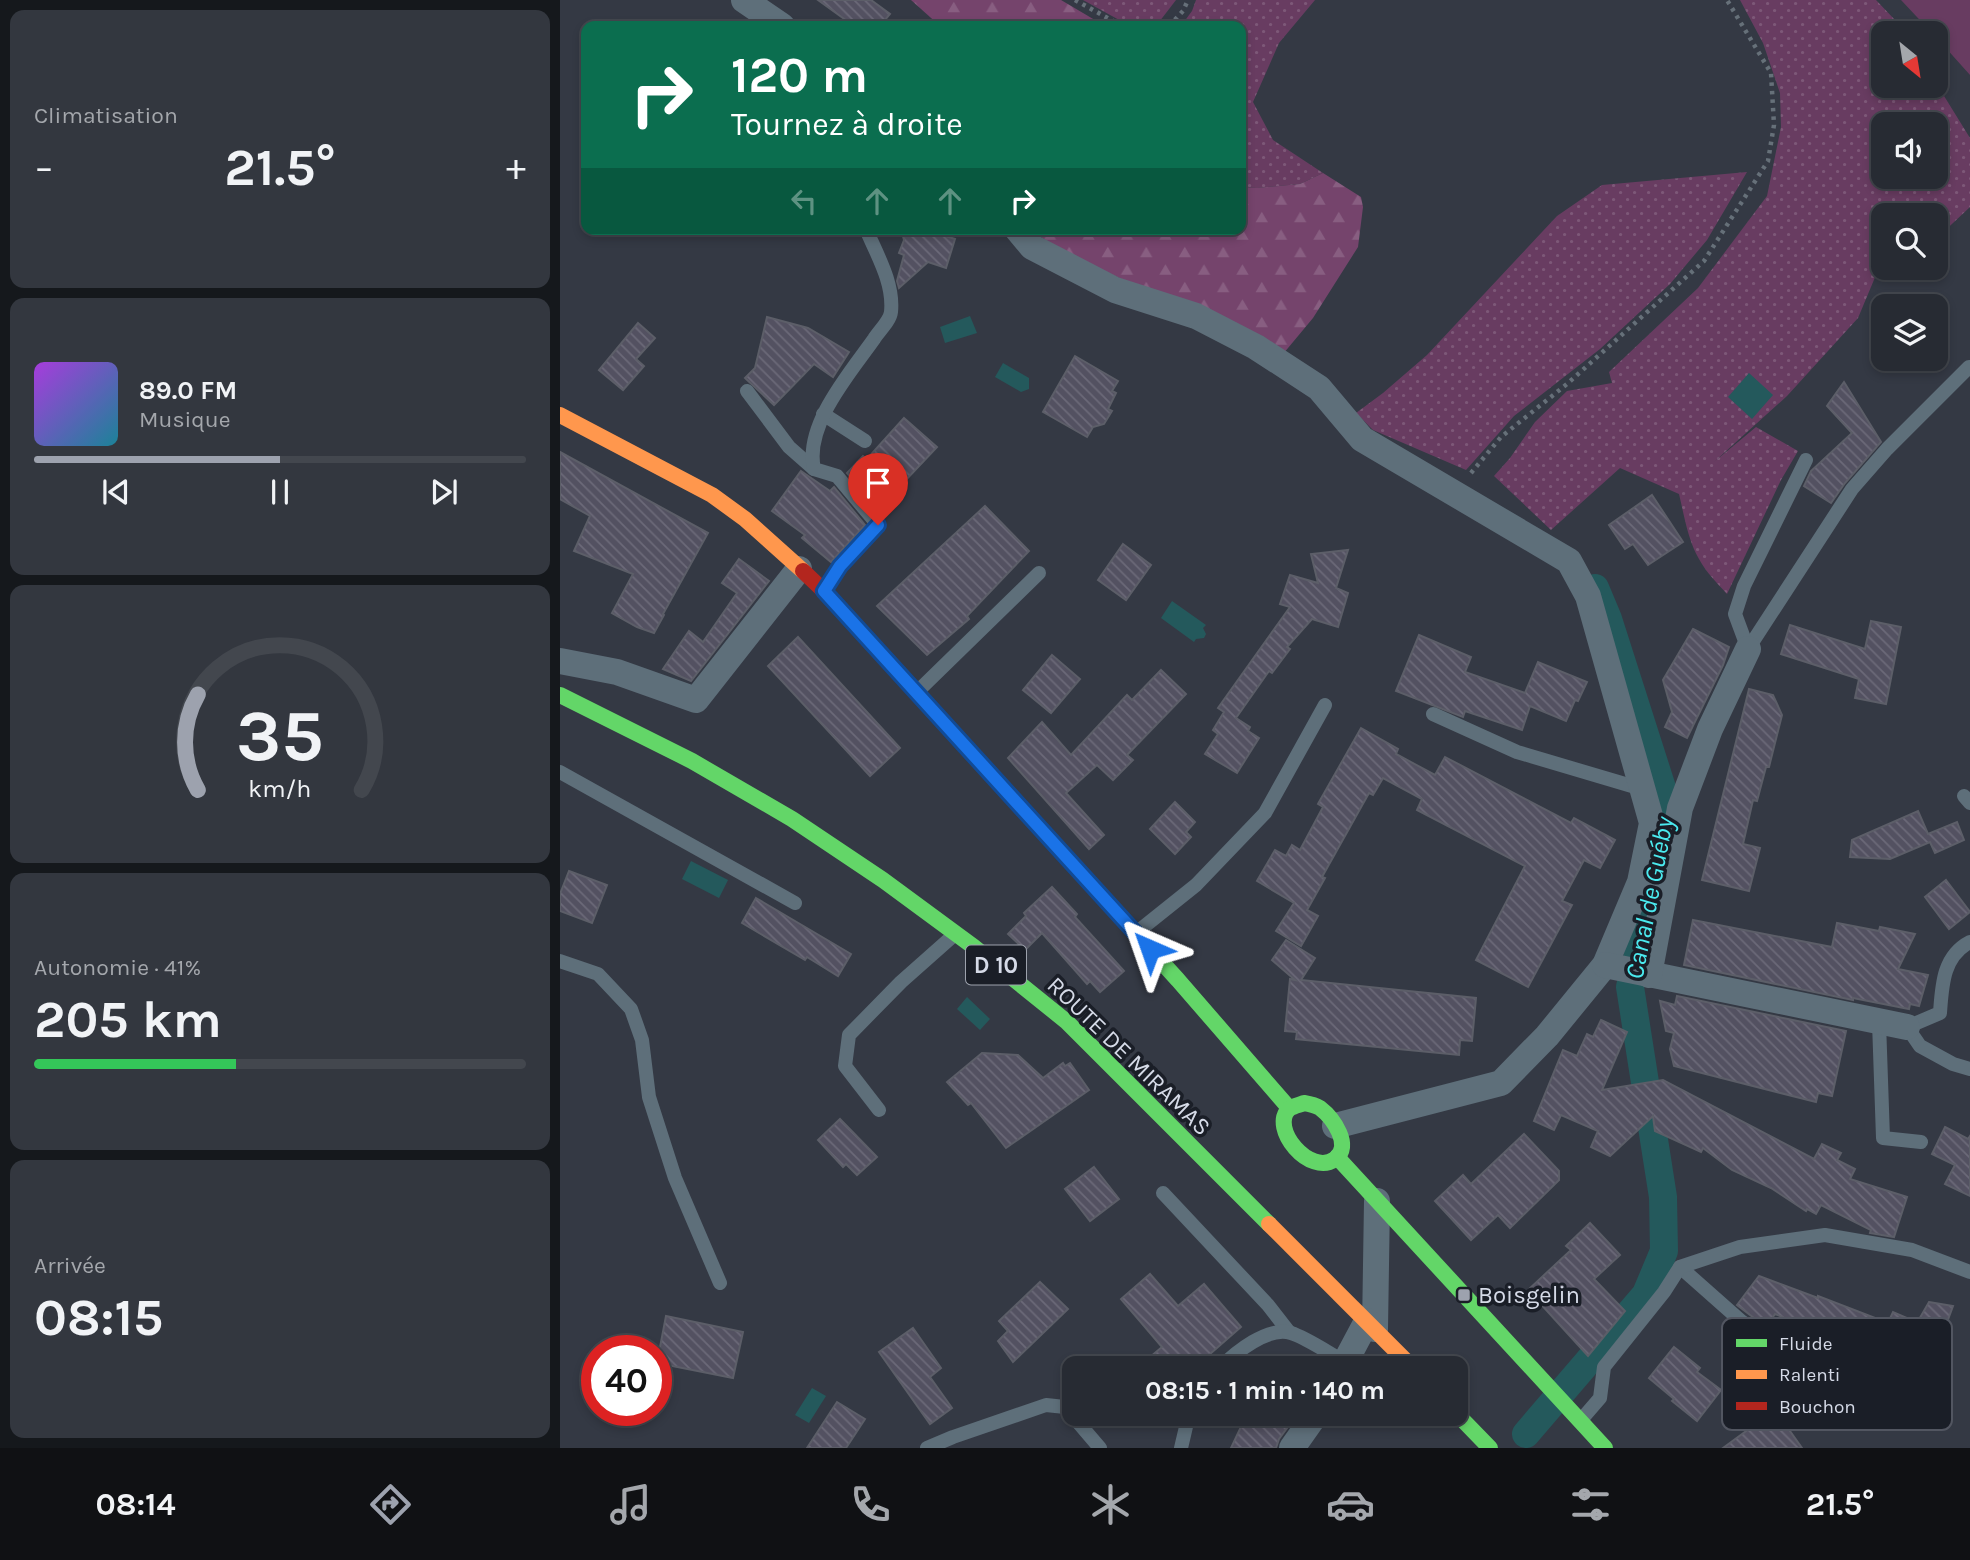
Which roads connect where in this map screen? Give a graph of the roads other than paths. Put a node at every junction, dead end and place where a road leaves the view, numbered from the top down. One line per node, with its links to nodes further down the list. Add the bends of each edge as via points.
1 (744, 0): 2 (street)
2 (775, 21)
3 (869, 235): 7 (lane, via 890,286 891,315)
4 (1022, 235): 22 (street, via 1032,247 1115,290 1196,316 1256,347 1319,388 1362,439 1569,562 1588,596)
5 (1969, 368): 15 (lane, via 1852,489)
6 (747, 391): 11 (lane, via 789,447)
7 (823, 414): 9 (lane); 11 (lane, via 811,455)
8 (560, 415): 12 (street, via 712,495)
9 (865, 441)
10 (1806, 460): 15 (lane, via 1744,586 1735,614)
11 (814, 469): 14 (lane, via 837,476 878,525)
12 (799, 569): 14 (street); 16 (street, via 696,700 617,672)
13 (1039, 573): 17 (lane)
14 (824, 591): 17 (street)
15 (1748, 649): 29 (street, via 1680,808)
16 (560, 661)
17 (915, 694): 24 (street)
18 (560, 695): 25 (street, ROUTE DE MIRAMAS / D 10, via 692,761 792,819)
19 (1325, 705): 24 (lane, via 1265,813 1196,885)
20 (1433, 714): 22 (lane, via 1517,752)
21 (560, 772): 23 (lane)
22 (1643, 789): 28 (street, via 1652,822 1640,882)
23 (795, 903)
24 (1135, 933): 33 (street)
25 (955, 934): 34 (lane, via 849,1035 845,1066); 44 (street, ROUTE DE MIRAMAS / D 10, via 1067,1022)
26 (1970, 942): 31 (lane, via 1958,948 1943,977 1940,1013)
27 (560, 961): 42 (lane, via 598,974 631,1009 642,1040 649,1097 675,1178)
28 (1605, 965): 29 (street); 35 (street, via 1501,1083)
29 (1649, 975): 30 (street)
30 (1879, 1022): 31 (street); 36 (lane, via 1884,1138)
31 (1907, 1027): 32 (lane, via 1920,1046)
32 (1970, 1069)
33 (1289, 1108): 35 (street, via 1312,1104); 37 (street, via 1283,1122 1286,1135 1307,1159 1325,1164)
34 (879, 1110)
35 (1335, 1126): 37 (street, via 1343,1139)
36 (1921, 1142)
37 (1337, 1157): 39 (street)
38 (1163, 1193): 45 (lane)
39 (1377, 1201): 44 (street); 50 (street)
40 (1680, 1268): 41 (lane, via 1741,1247 1825,1235 1912,1250); 43 (lane); 50 (lane, via 1604,1367 1600,1398)
41 (1970, 1272)
42 (720, 1283)
43 (1738, 1318)
44 (1371, 1325): 48 (street); 49 (street, ROUTE DE MIRAMAS / D 10)
45 (1289, 1332): 46 (lane, via 1263,1335); 47 (lane)
46 (1233, 1356)
47 (1328, 1356)
48 (1349, 1356)
49 (1401, 1356)
50 (1580, 1421): 59 (street)
51 (1468, 1425): 58 (street)
52 (1186, 1426): 56 (lane)
53 (1308, 1426): 57 (street)
54 (927, 1448): 55 (lane, via 1046,1405 1065,1407)
55 (1100, 1448)
56 (1181, 1448)
57 (1292, 1448)
58 (1490, 1448)
59 (1605, 1448)

